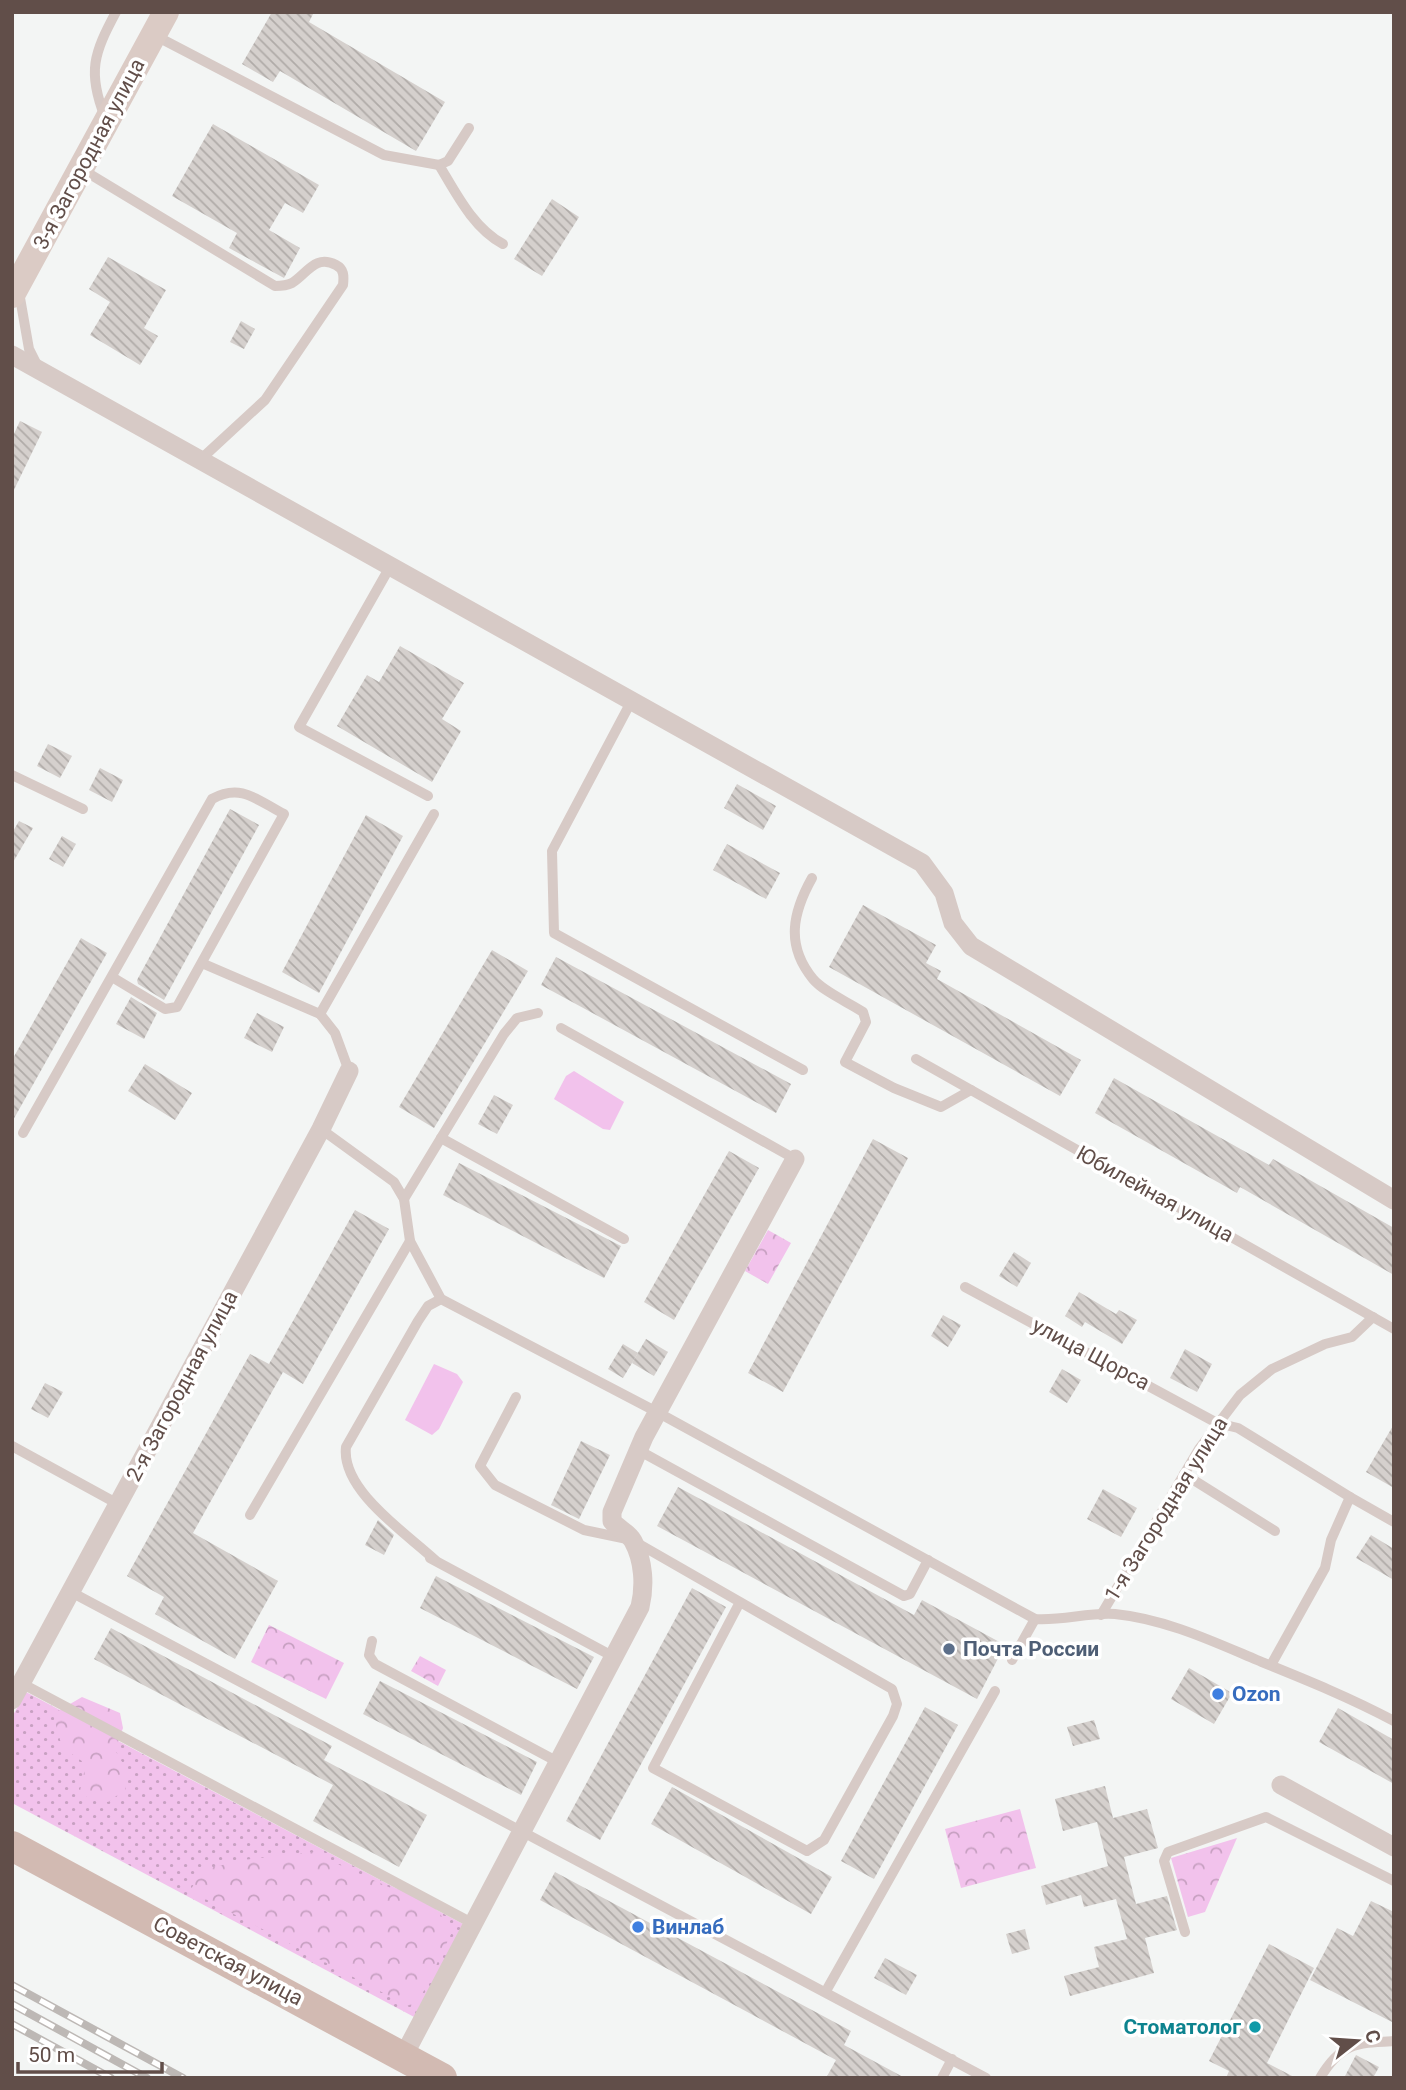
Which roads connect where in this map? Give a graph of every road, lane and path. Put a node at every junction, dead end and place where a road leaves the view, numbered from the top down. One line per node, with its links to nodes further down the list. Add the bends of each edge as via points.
1 (116, 12): 3 (lane, via 93,61 98,101)
2 (160, 23): 3 (main road, 3-я Загородная улица); 5 (lane, via 203,57 384,155)
3 (107, 122): 6 (main road, 3-я Загородная улица)
4 (469, 128): 5 (lane, via 448,161)
5 (439, 165): 7 (lane, via 467,211 491,238)
6 (81, 169): 8 (main road, 3-я Загородная улица); 11 (lane, via 275,286 291,284 312,265 324,261 344,274 343,285 265,400)
7 (503, 244)
8 (15, 290): 10 (lane, via 29,349)
9 (12, 355): 10 (street)
10 (42, 373): 11 (street)
11 (199, 460): 12 (street)
12 (391, 565): 13 (street); 15 (lane, via 299,727)
13 (632, 699): 25 (lane, via 552,851 554,933); 33 (street, via 922,863 944,892 953,923 971,946)
14 (12, 775): 16 (lane)
15 (428, 796)
16 (83, 809)
17 (433, 814): 22 (lane)
18 (812, 878): 27 (lane, via 793,920 802,961 814,980 863,1012 866,1022 845,1062 942,1107)
19 (204, 964): 20 (lane, via 177,1007 165,1009); 20 (lane, via 284,814 242,792 223,793 212,800); 22 (lane)
20 (111, 977): 29 (lane)
21 (538, 1013): 30 (lane, via 517,1018 504,1034)
22 (320, 1014): 26 (lane, via 335,1033)
23 (561, 1028): 31 (lane)
24 (916, 1059): 27 (lane, Юбилейная улица)
25 (803, 1070)
26 (349, 1071): 28 (street, 2-я Загородная улица)
27 (971, 1090): 38 (lane, Юбилейная улица)
28 (321, 1129): 32 (lane, via 394,1182); 47 (street, 2-я Загородная улица)
29 (23, 1133)
30 (441, 1138): 32 (lane); 34 (lane)
31 (795, 1159): 41 (street)
32 (404, 1199): 35 (lane)
33 (1394, 1200)
34 (624, 1239)
35 (410, 1241): 37 (lane); 48 (lane)
36 (965, 1287): 42 (lane, улица Щорса)
37 (441, 1299): 41 (lane); 58 (lane, via 428,1306 418,1321 346,1447 344,1461 367,1498 432,1559)
38 (1373, 1317): 39 (lane, Юбилейная улица); 42 (lane, 1-я Загородная улица, via 1352,1337 1325,1344 1272,1369 1240,1395)
39 (1394, 1329)
40 (516, 1396): 51 (lane, via 480,1466 486,1476 495,1485 584,1530)
41 (657, 1412): 44 (street); 52 (lane)
42 (1217, 1423): 45 (lane, 1-я Загородная улица); 46 (lane, улица Щорса, via 1238,1428)
43 (12, 1446): 47 (lane)
44 (638, 1450): 51 (street, via 612,1511 612,1521); 52 (lane, via 904,1596 911,1593)
45 (1184, 1474): 50 (lane); 55 (lane, 1-я Загородная улица)
46 (1350, 1497): 49 (lane, улица Щорса); 60 (lane, via 1331,1540 1325,1568)
47 (118, 1504): 53 (street, 2-я Загородная улица)
48 (250, 1515)
49 (1394, 1522)
50 (1275, 1531)
51 (632, 1541): 54 (lane); 58 (street, via 645,1587 640,1607)
52 (928, 1560): 56 (lane)
53 (71, 1592): 62 (street, 2-я Загородная улица); 66 (lane)
54 (740, 1602): 54 (lane, via 892,1689 897,1704 824,1840 807,1851 653,1768)
55 (1101, 1615): 56 (lane); 60 (lane, via 1148,1619)
56 (1035, 1619): 59 (lane)
57 (372, 1641): 64 (lane, via 369,1655 375,1664)
58 (614, 1657): 64 (street)
59 (1012, 1660)
60 (1271, 1665): 63 (lane, via 1340,1692)
61 (995, 1691): 72 (lane)
62 (17, 1692): 70 (lane)
63 (1394, 1721)
64 (558, 1762): 66 (street)
65 (1281, 1785): 68 (street)
66 (522, 1829): 70 (street); 72 (lane)
67 (12, 1846): 74 (main road, Советская улица)
68 (1394, 1847)
69 (1394, 1881): 71 (lane, via 1266,1817 1168,1852 1164,1861)
70 (471, 1923): 74 (street)
71 (1185, 1932)
72 (826, 1991): 75 (lane)
73 (1394, 2041): 79 (lane, via 1351,2045 1335,2055)
74 (403, 2057): 76 (main road, Советская улица)
75 (952, 2059): 77 (lane); 78 (lane)
76 (442, 2078)
77 (942, 2078)
78 (986, 2078)
79 (1321, 2078)

